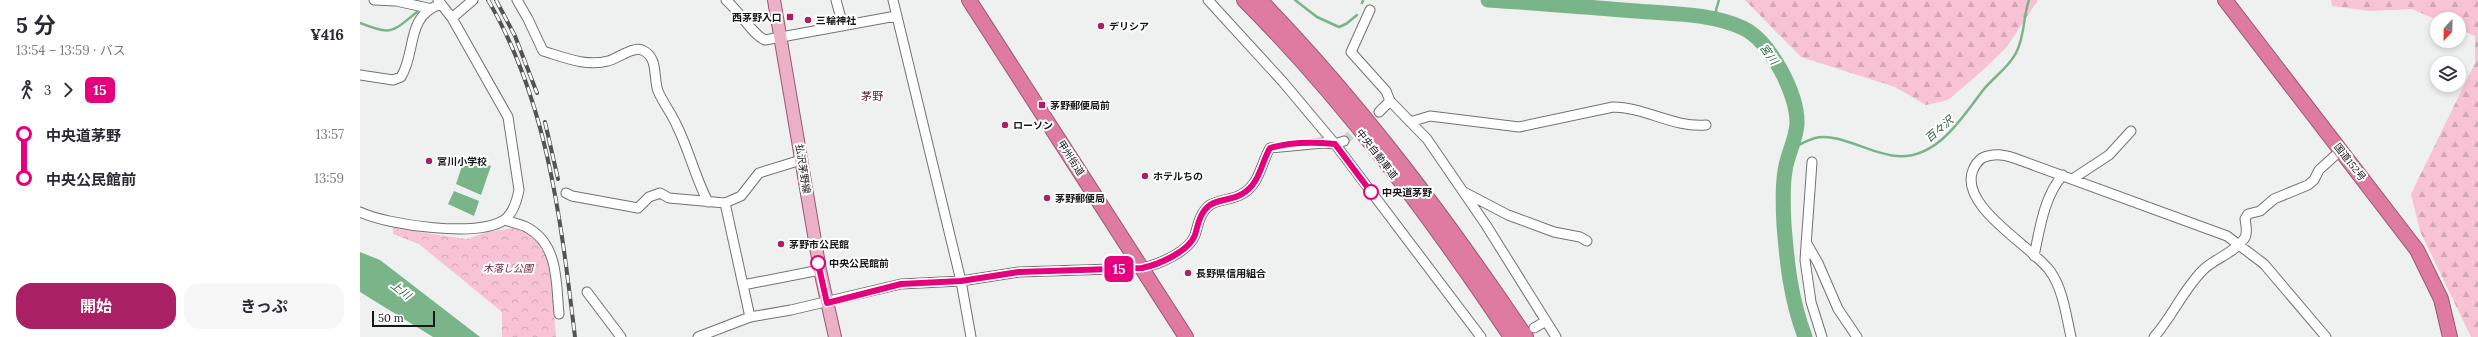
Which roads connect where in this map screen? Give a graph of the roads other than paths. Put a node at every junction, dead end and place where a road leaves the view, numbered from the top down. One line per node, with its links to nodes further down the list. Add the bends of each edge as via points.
1 (374, 0): 14 (street, via 396,1)
2 (473, 0): 17 (street)
3 (517, 0): 34 (street, via 543,51 591,63 608,61 637,50 645,52 655,65 658,90 678,126 697,180)
4 (726, 0): 19 (street, via 759,37 765,40)
5 (774, 0): 19 (main road, 払沢茅野線)
6 (836, 0): 18 (street)
7 (893, 0): 16 (street)
8 (969, 0): 42 (highway, 甲州街道)
9 (1208, 0): 26 (street)
10 (1244, 0): 58 (highway, 中央自動車道, via 1314,76 1363,135 1441,235)
11 (1260, 0): 51 (highway, 中央自動車道, via 1322,68 1409,173)
12 (2225, 0): 27 (highway, 国道152号)
13 (439, 2): 14 (street); 17 (street)
14 (428, 8): 20 (street, via 416,28 406,69 401,77 393,80)
15 (1370, 10): 21 (street, via 1351,52 1386,91)
16 (896, 16): 18 (street); 44 (street)
17 (452, 18): 37 (street, via 508,117 519,190 514,207)
18 (843, 26): 19 (street)
19 (780, 38): 28 (main road, 払沢茅野線)
20 (360, 75)
21 (1390, 101): 22 (street); 23 (street)
22 (1380, 112)
23 (1410, 122): 24 (street, via 1430,116 1520,127 1613,107 1626,107 1683,125); 32 (street, via 1427,139)
24 (1706, 125)
25 (2131, 131): 31 (street, via 2109,155)
26 (1340, 143): 42 (street, via 1270,148 1261,173 1243,194 1210,206 1198,222 1192,240 1158,265); 57 (street)
27 (2341, 150): 40 (street, via 2319,170 2308,185 2274,199 2260,211 2248,214 2245,219 2247,235); 65 (highway, 国道152号, via 2417,250 2441,299)
28 (801, 160): 35 (street, via 759,173 741,196); 43 (main road, 払沢茅野線)
29 (1812, 162): 39 (street)
30 (2063, 175): 31 (street); 41 (street, via 2051,192); 41 (street, via 2004,154 1994,154 1980,160 1972,172 1972,188 1978,201)
31 (2074, 178): 40 (street, via 2210,228)
32 (1463, 192): 38 (street, via 1508,215); 50 (street)
33 (566, 193): 34 (street, via 638,208 649,196 660,194 669,198)
34 (708, 202): 35 (street)
35 (725, 203): 45 (street)
36 (360, 212): 37 (street, via 386,220 464,230 493,226)
37 (505, 220): 48 (street, via 536,233 550,251 555,265)
38 (1587, 241)
39 (1806, 242): 60 (street, via 1805,260 1811,302); 61 (street, via 1838,309)
40 (2240, 244): 63 (street, via 2203,270); 64 (street, via 2264,264)
41 (2034, 256): 62 (street, via 2050,270 2059,285)
42 (1142, 268): 44 (street, via 1019,272); 56 (highway, 甲州街道)
43 (820, 270): 45 (street); 47 (main road, 払沢茅野線)
44 (961, 281): 47 (street, via 901,284); 55 (street)
45 (743, 285): 49 (street)
46 (587, 292): 52 (street)
47 (827, 303): 49 (street); 54 (main road, 払沢茅野線)
48 (558, 314)
49 (750, 317): 53 (street)
50 (1546, 321): 51 (street); 59 (street)
51 (1530, 333)
52 (621, 337)
53 (698, 337)
54 (835, 337)
55 (971, 337)
56 (1186, 337)
57 (1480, 337)
58 (1511, 337)
59 (1556, 337)
60 (1822, 337)
61 (1857, 337)
62 (2071, 337)
63 (2154, 337)
64 (2326, 337)
65 (2449, 337)

